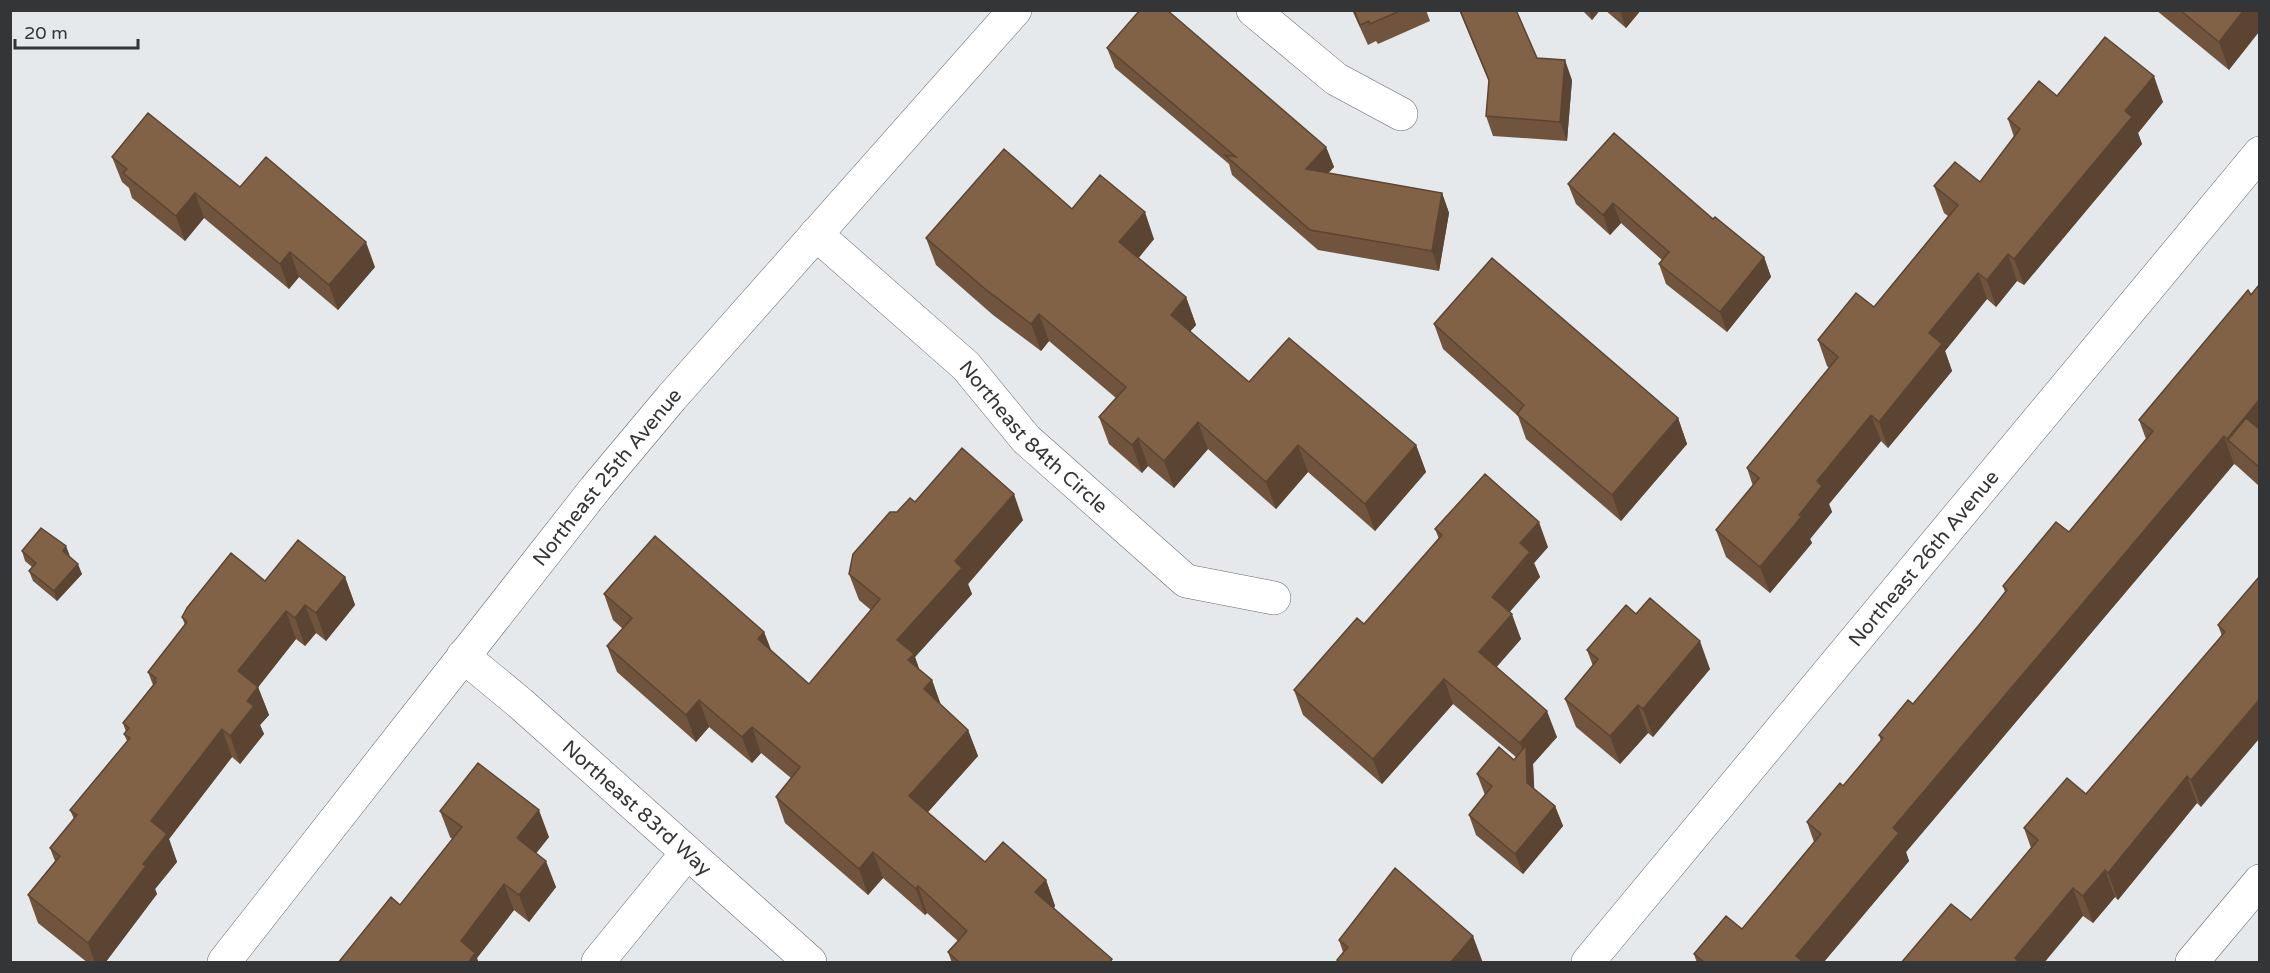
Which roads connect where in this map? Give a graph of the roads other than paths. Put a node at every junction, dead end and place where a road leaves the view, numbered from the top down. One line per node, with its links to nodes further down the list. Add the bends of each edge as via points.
1 (1015, 10): 5 (street, Northeast 25th Avenue)
2 (1253, 10): 3 (street, via 1336,79)
3 (1401, 114)
4 (2259, 153): 13 (street, Northeast 26th Avenue)
5 (816, 234): 6 (street, Northeast 84th Circle, via 966,366 1026,439 1186,581); 7 (street, Northeast 25th Avenue, via 595,489)
6 (1274, 598)
7 (463, 656): 8 (street, Northeast 83rd Way); 10 (street, Northeast 25th Avenue)
8 (687, 853): 11 (street); 12 (street, Northeast 83rd Way)
9 (2259, 881): 14 (street)
10 (224, 963)
11 (598, 963)
12 (810, 963)
13 (1587, 963)
14 (2192, 963)

